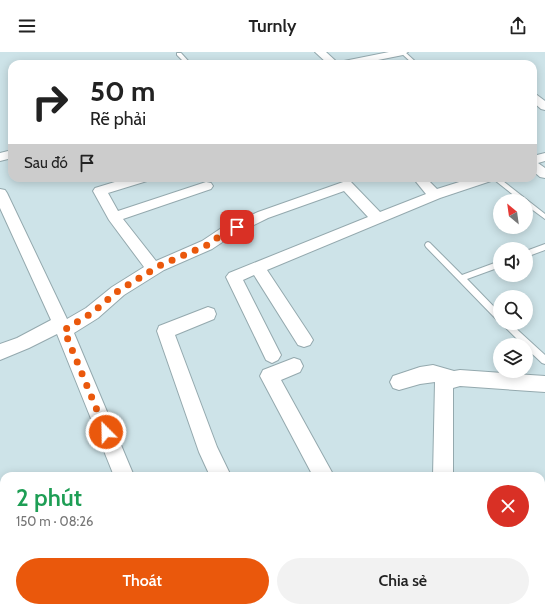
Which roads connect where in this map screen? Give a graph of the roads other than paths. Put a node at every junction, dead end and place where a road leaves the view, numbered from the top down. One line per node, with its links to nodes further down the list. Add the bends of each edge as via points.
1 (320, 52): 5 (street)
2 (402, 52): 6 (street); 7 (lane)
3 (179, 54): 4 (lane)
4 (186, 60)
5 (329, 60)
6 (363, 60)
7 (411, 60)
8 (537, 162): 9 (street)
9 (545, 174)
10 (130, 182): 20 (street, via 100,192)
11 (343, 182): 22 (street); 28 (street, via 263,215 224,233 207,245)
12 (423, 182): 18 (street)
13 (474, 182): 18 (street)
14 (500, 182): 17 (lane)
15 (206, 186): 20 (street)
16 (0, 193): 32 (street)
17 (515, 194)
18 (435, 195): 22 (street)
19 (533, 208): 21 (lane)
20 (114, 217): 28 (street)
21 (545, 217)
22 (376, 218): 27 (street)
23 (428, 245): 29 (lane)
24 (545, 247): 25 (lane)
25 (533, 251)
26 (493, 267): 29 (lane)
27 (258, 268): 34 (street); 36 (street, via 234,277)
28 (154, 269): 32 (street, via 118,291 92,313)
29 (461, 278): 30 (lane)
30 (493, 311)
31 (208, 314): 43 (street, via 165,331 209,452)
32 (62, 327): 35 (street); 42 (street)
33 (513, 330): 37 (lane)
34 (304, 340)
35 (0, 352)
36 (272, 354)
37 (545, 360)
38 (294, 366): 44 (street, via 269,376)
39 (453, 379): 40 (street, via 432,372); 41 (street); 45 (street, via 444,381)
40 (399, 382)
41 (545, 384)
42 (122, 472)
43 (219, 472)
44 (322, 472)
45 (443, 472)

